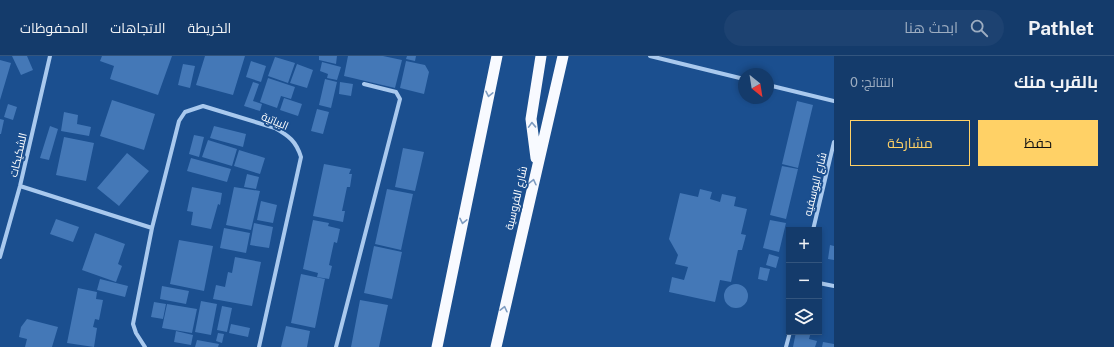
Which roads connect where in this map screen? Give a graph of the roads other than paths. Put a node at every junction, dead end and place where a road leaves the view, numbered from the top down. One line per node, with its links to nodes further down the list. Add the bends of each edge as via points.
1 (50, 56): 12 (street, الشكيكات)
2 (497, 56): 22 (highway, one-way to 22)
3 (541, 56): 11 (highway, one-way to 3, via 531,119)
4 (563, 56): 11 (highway, شارع الفروسية)
5 (650, 56): 6 (street)
6 (738, 78)
7 (364, 84): 21 (street, via 396,92 400,99)
8 (774, 86): 9 (street)
9 (834, 101)
10 (834, 142): 13 (street, شارع اليوسفيه)
11 (537, 164): 23 (highway, شارع الفروسية, one-way to 11)
12 (20, 186): 14 (street); 15 (street, الشكيكات)
13 (814, 227)
14 (152, 228): 19 (street, البياتية, via 133,324); 20 (street, البياتية, via 179,121 186,112 204,106 275,128 293,139 301,157)
15 (0, 257)
16 (822, 284): 17 (street)
17 (834, 286)
18 (789, 335): 24 (street)
19 (145, 347)
20 (259, 347)
21 (336, 347)
22 (437, 347)
23 (496, 347)
24 (786, 347)

